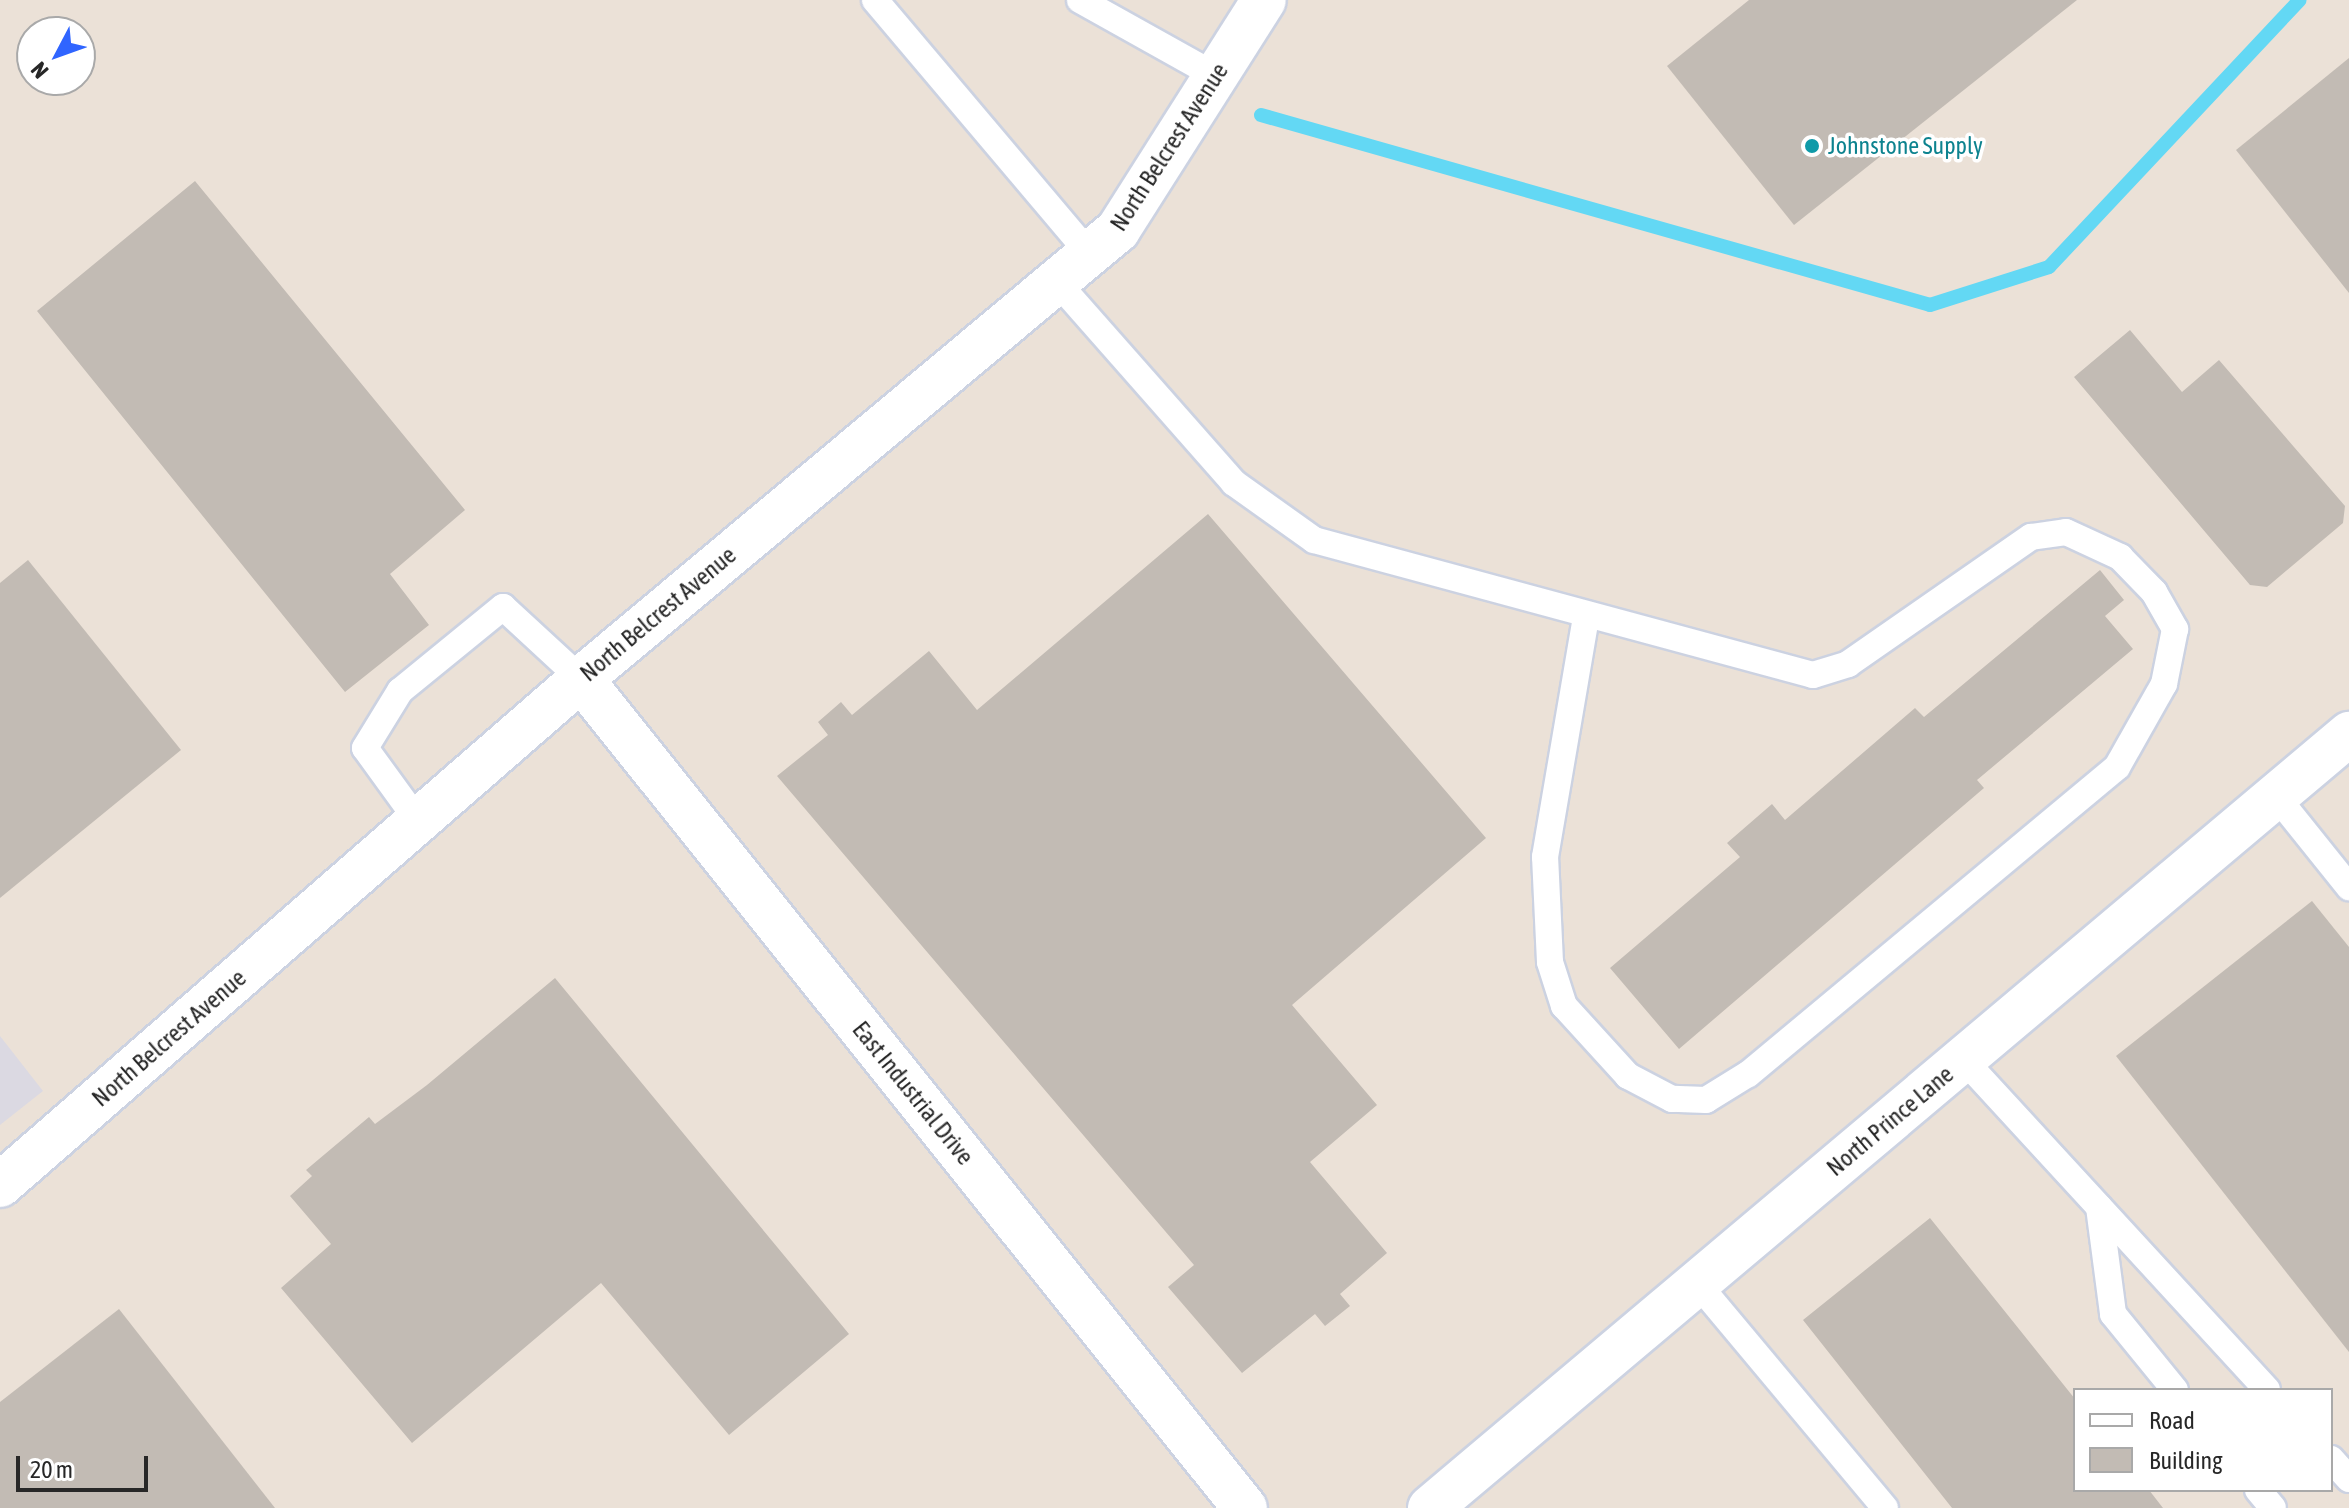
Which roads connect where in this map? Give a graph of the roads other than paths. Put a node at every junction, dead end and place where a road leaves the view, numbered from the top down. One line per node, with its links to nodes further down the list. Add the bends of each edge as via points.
1 (875, 0): 5 (lane)
2 (1080, 0): 4 (lane)
3 (1264, 0): 4 (street, North Belcrest Avenue)
4 (1216, 76): 5 (street, North Belcrest Avenue, via 1118,230)
5 (1090, 254): 6 (street, North Belcrest Avenue)
6 (1057, 282): 7 (lane, via 1234,483 1314,540); 8 (street, North Belcrest Avenue)
7 (1586, 617): 7 (lane, via 1813,675 1848,664 2031,537 2066,532 2120,557 2154,592 2175,629 2164,684 2117,767 1748,1074 1706,1100 1672,1099 1628,1076 1564,1006 1550,962 1545,857)
8 (581, 679): 11 (street, North Belcrest Avenue); 11 (lane, via 503,607 400,691 365,748); 22 (street, East Industrial Drive)
9 (2348, 738): 10 (street, North Prince Lane)
10 (2276, 796): 12 (lane); 13 (street, North Prince Lane)
11 (418, 821): 14 (street, North Belcrest Avenue)
12 (2349, 887)
13 (1963, 1059): 15 (lane); 16 (street, North Prince Lane)
14 (0, 1185)
15 (2099, 1207): 17 (lane, via 2113,1314); 18 (lane)
16 (1697, 1283): 23 (street, North Prince Lane); 24 (lane)
17 (2173, 1388)
18 (2265, 1388)
19 (2333, 1461): 20 (lane)
20 (2349, 1479)
21 (2260, 1492): 25 (lane)
22 (1245, 1508)
23 (1430, 1508)
24 (1885, 1508)
25 (2273, 1508)

